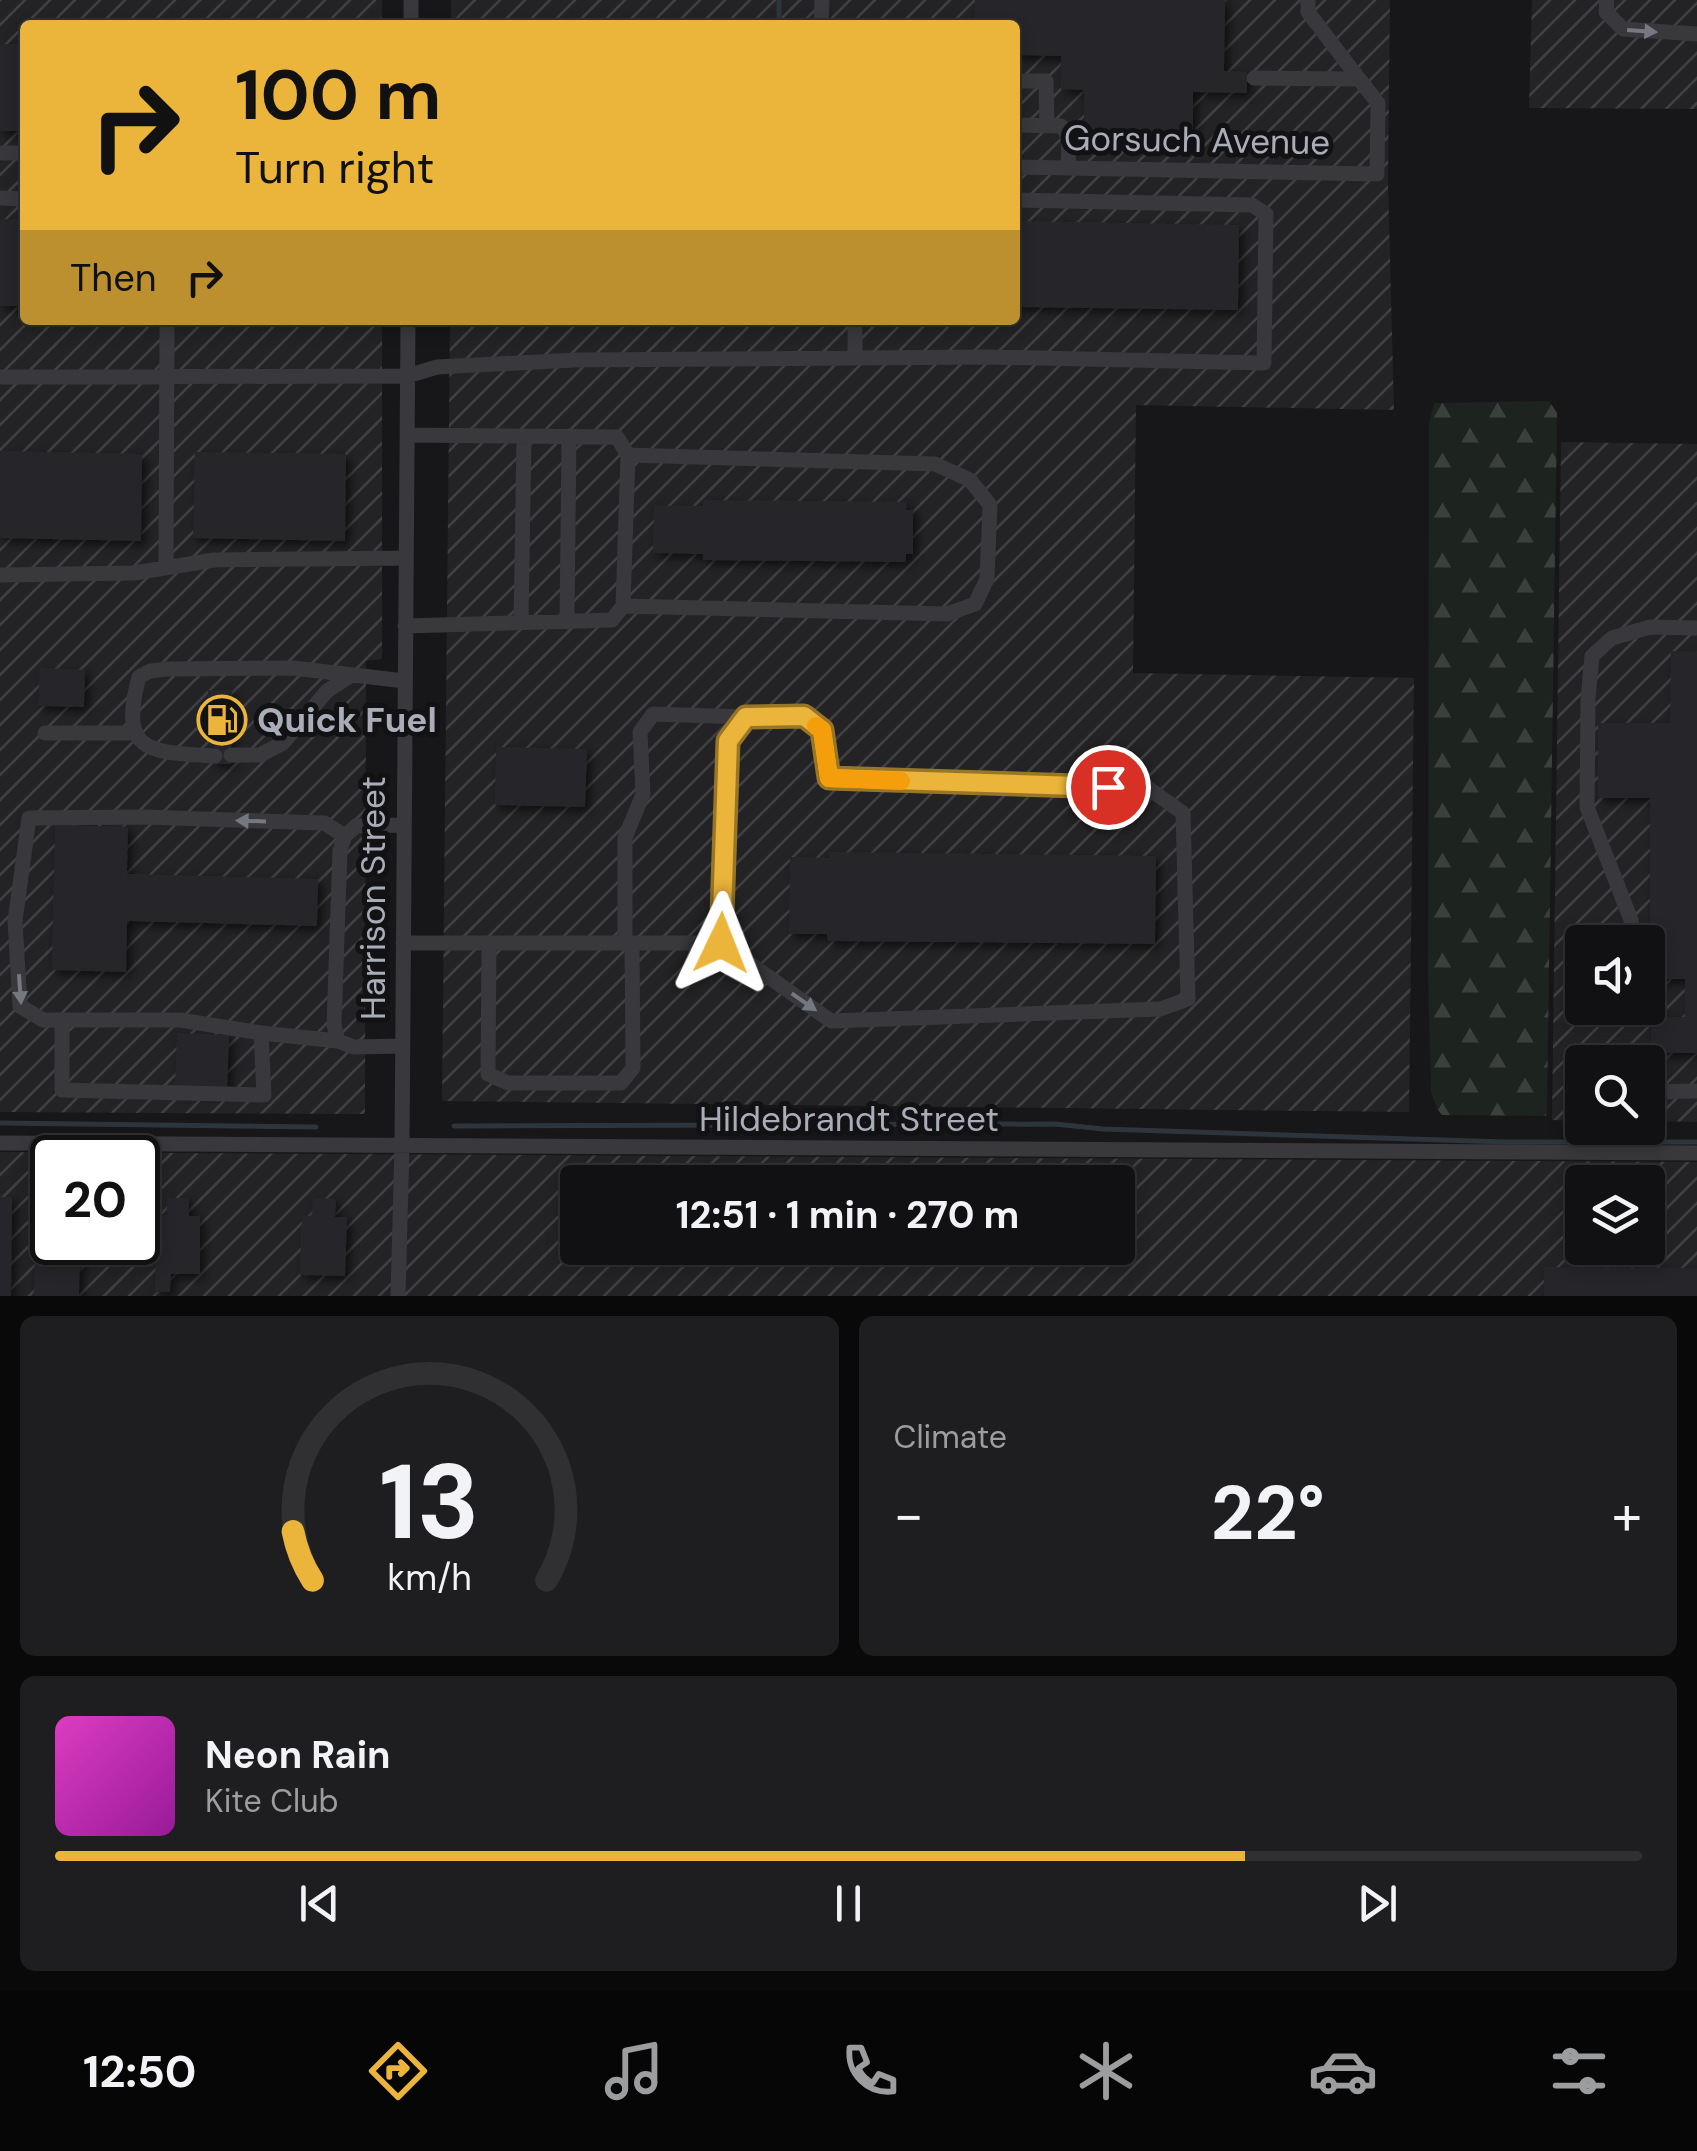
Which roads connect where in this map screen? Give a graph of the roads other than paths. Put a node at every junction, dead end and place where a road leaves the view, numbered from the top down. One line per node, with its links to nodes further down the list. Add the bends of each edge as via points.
1 (1308, 0): 5 (street, via 1308,12)
2 (1606, 0): 3 (street, one-way to 3, via 1606,12 1623,29)
3 (1697, 34)
4 (1254, 78): 5 (street)
5 (1359, 79): 10 (street, Gorsuch Avenue, via 1378,103 1377,174)
6 (1020, 80): 8 (street, via 1046,81)
7 (1020, 125): 8 (street)
8 (1047, 126): 10 (street, via 1066,130)
9 (1020, 167): 10 (street, Gorsuch Avenue)
10 (1068, 168)
11 (1020, 200): 15 (street, via 1252,206 1266,214 1264,362)
12 (167, 325): 18 (street)
13 (408, 325): 16 (street, Harrison Street)
14 (856, 325): 15 (street)
15 (856, 358): 16 (street, via 575,360 437,367)
16 (407, 376): 18 (street); 19 (street, Harrison Street)
17 (0, 377): 18 (street)
18 (165, 377): 24 (street)
19 (407, 435): 20 (street); 23 (street, Harrison Street)
20 (524, 436): 21 (street); 28 (street)
21 (569, 436): 22 (street, via 617,436); 27 (street)
22 (628, 455): 26 (street); 26 (street, via 935,464 970,480 990,505 987,579 975,604 947,614)
23 (406, 558): 24 (street, via 214,560); 29 (street, Harrison Street)
24 (166, 568): 25 (street)
25 (0, 575)
26 (623, 606): 27 (street, via 612,620)
27 (567, 622): 28 (street)
28 (521, 623): 29 (street)
29 (406, 626): 32 (street, Harrison Street)
30 (1697, 628): 38 (street, via 1650,628 1612,638 1592,656 1587,807)
31 (350, 676): 32 (street); 35 (street, via 282,743 260,754 168,753 146,746); 35 (street, via 293,668 150,672 139,677 135,692)
32 (405, 682): 36 (street, Harrison Street)
33 (746, 717): 39 (street, via 728,741); 39 (street, one-way to 33, via 831,1021 1160,1009 1188,999 1183,813 1148,788 829,778 822,730 804,716); 42 (street, via 653,714 640,732 643,794 625,838)
34 (45, 733): 35 (street)
35 (134, 733)
36 (404, 825): 37 (street, via 356,826); 40 (street, Harrison Street)
37 (345, 836): 43 (street, one-way to 43, via 324,823 29,818 16,921 20,1006 43,1020); 45 (street)
38 (1632, 925)
39 (721, 943): 42 (street)
40 (403, 944): 41 (street); 46 (street, Harrison Street)
41 (489, 944): 42 (street); 42 (street, via 488,1074 508,1082 621,1083 632,1068)
42 (628, 944)
43 (62, 1020): 44 (street, via 180,1020); 44 (street, via 62,1090 264,1095)
44 (262, 1033): 45 (street)
45 (338, 1041): 46 (street)
46 (402, 1046): 50 (street, Harrison Street)
47 (1665, 1092): 48 (street)
48 (1697, 1092)
49 (0, 1143): 50 (street, Hildebrandt Street)
50 (402, 1146): 51 (street, Hildebrandt Street); 52 (street, Harrison Street)
51 (1697, 1153)
52 (398, 1296)

